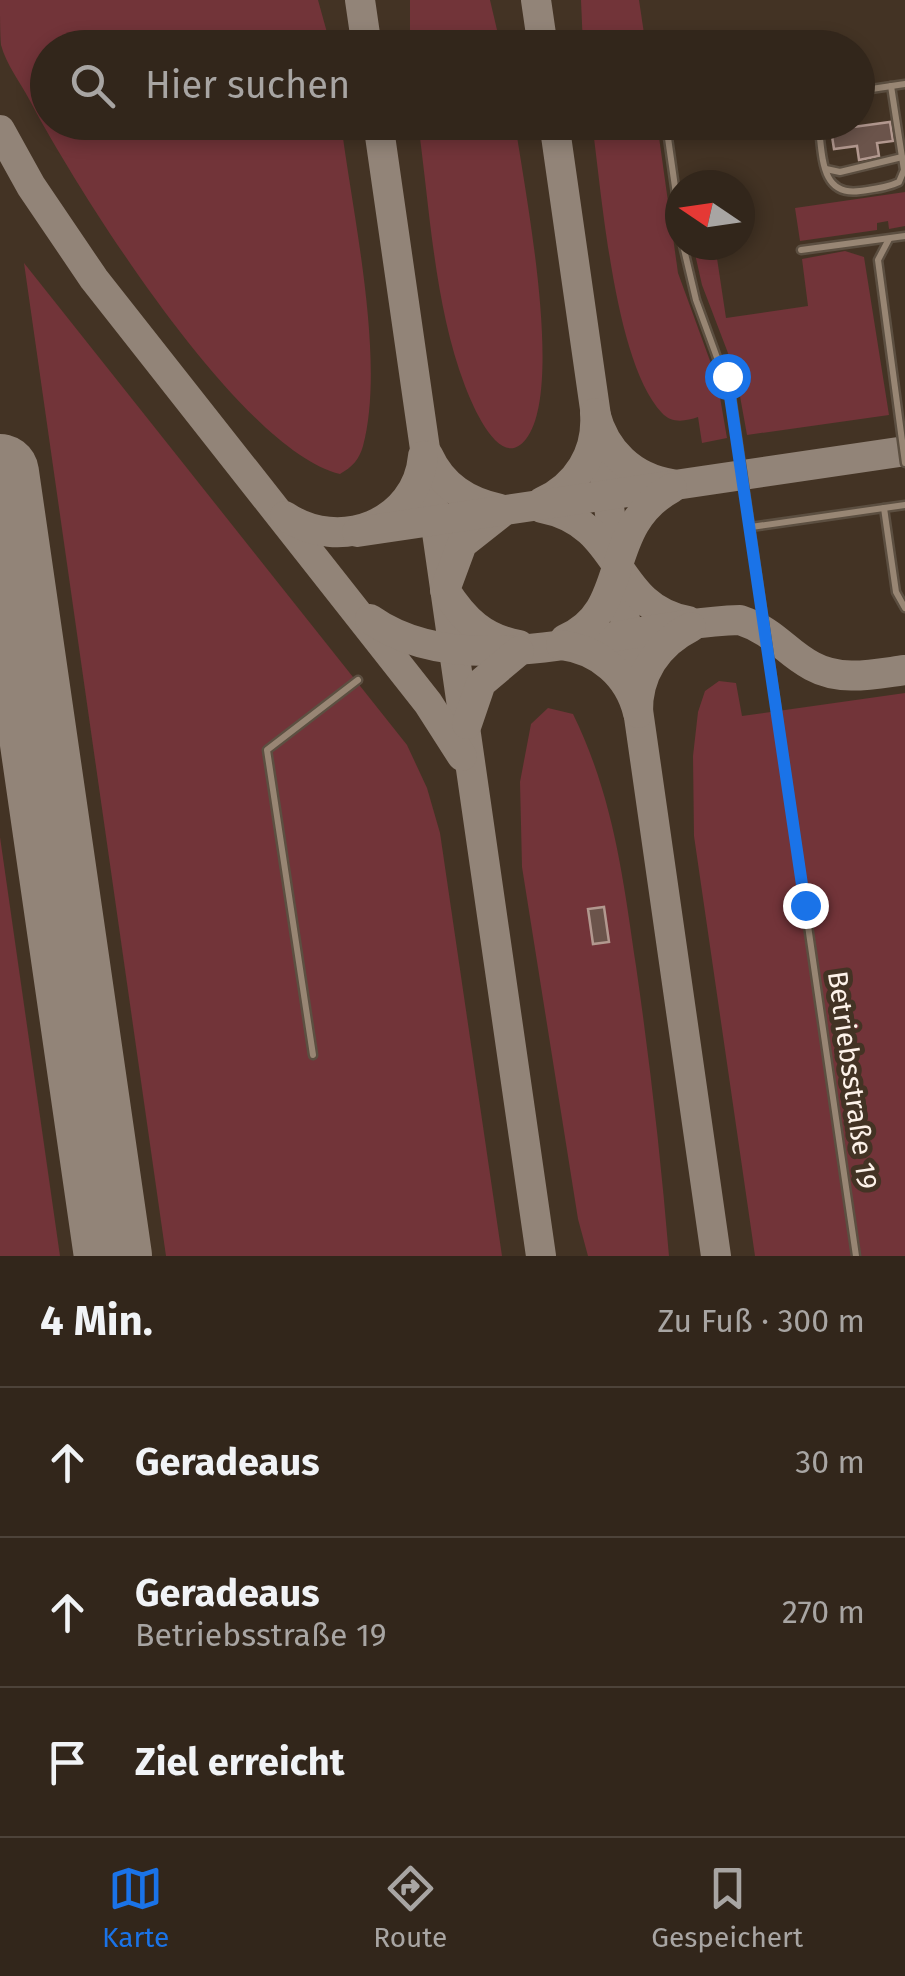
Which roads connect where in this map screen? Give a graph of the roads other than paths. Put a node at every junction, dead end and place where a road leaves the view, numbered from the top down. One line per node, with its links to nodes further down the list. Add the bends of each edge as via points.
1 (905, 84): 2 (lane)
2 (891, 86): 3 (lane); 6 (lane)
3 (875, 88)
4 (668, 140): 8 (lane)
5 (821, 140): 7 (lane)
6 (902, 157): 7 (lane, via 840,172); 7 (lane, via 899,182 846,193 835,189)
7 (826, 168)
8 (673, 170)
9 (905, 236): 10 (lane)
10 (888, 239): 11 (lane); 13 (lane, via 878,260)
11 (801, 250)
12 (687, 260): 16 (lane, Betriebsstraße 19, via 727,376)
13 (905, 463)
14 (905, 505): 15 (lane)
15 (884, 508): 16 (lane); 17 (lane, via 896,592)
16 (750, 526): 20 (lane, Betriebsstraße 19)
17 (905, 608)
18 (358, 680): 19 (lane, via 266,750)
19 (313, 1055)
20 (856, 1256)

